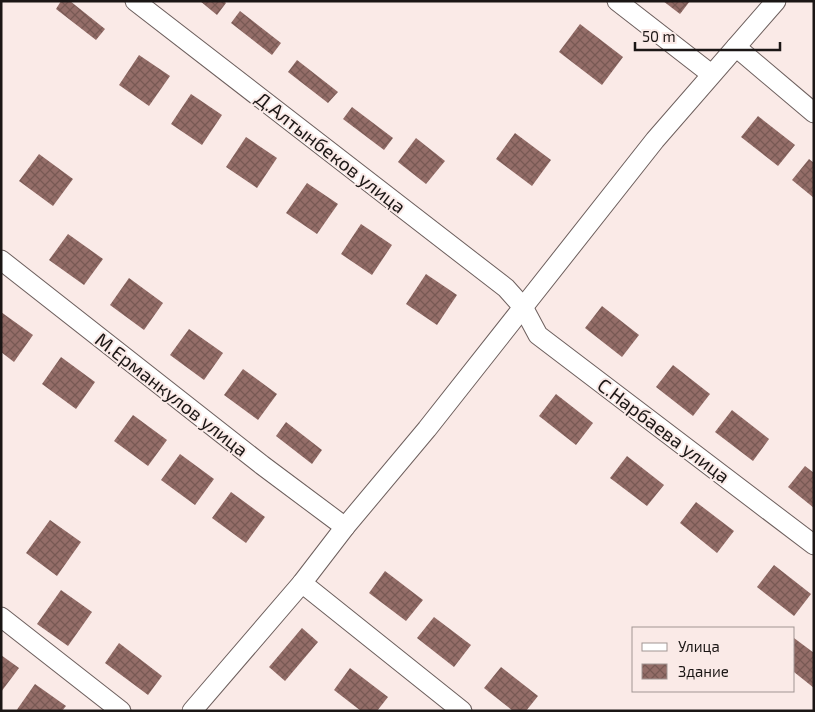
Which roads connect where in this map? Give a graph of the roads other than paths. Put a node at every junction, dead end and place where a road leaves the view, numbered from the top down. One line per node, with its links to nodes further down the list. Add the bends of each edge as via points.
1 (135, 1): 8 (street, Д.Алтынбеков улица, via 499,282)
2 (617, 1): 5 (street)
3 (776, 1): 4 (street)
4 (736, 47): 5 (street); 6 (street)
5 (711, 74): 8 (street, via 654,140)
6 (814, 113)
7 (1, 260): 9 (street, М.Ерманкулов улица)
8 (523, 307): 9 (street); 10 (street, С.Нарбаева улица, via 538,334)
9 (345, 527): 11 (street)
10 (814, 545)
11 (302, 583): 14 (street); 15 (street)
12 (1, 618): 13 (street)
13 (121, 711)
14 (192, 711)
15 (462, 711)

